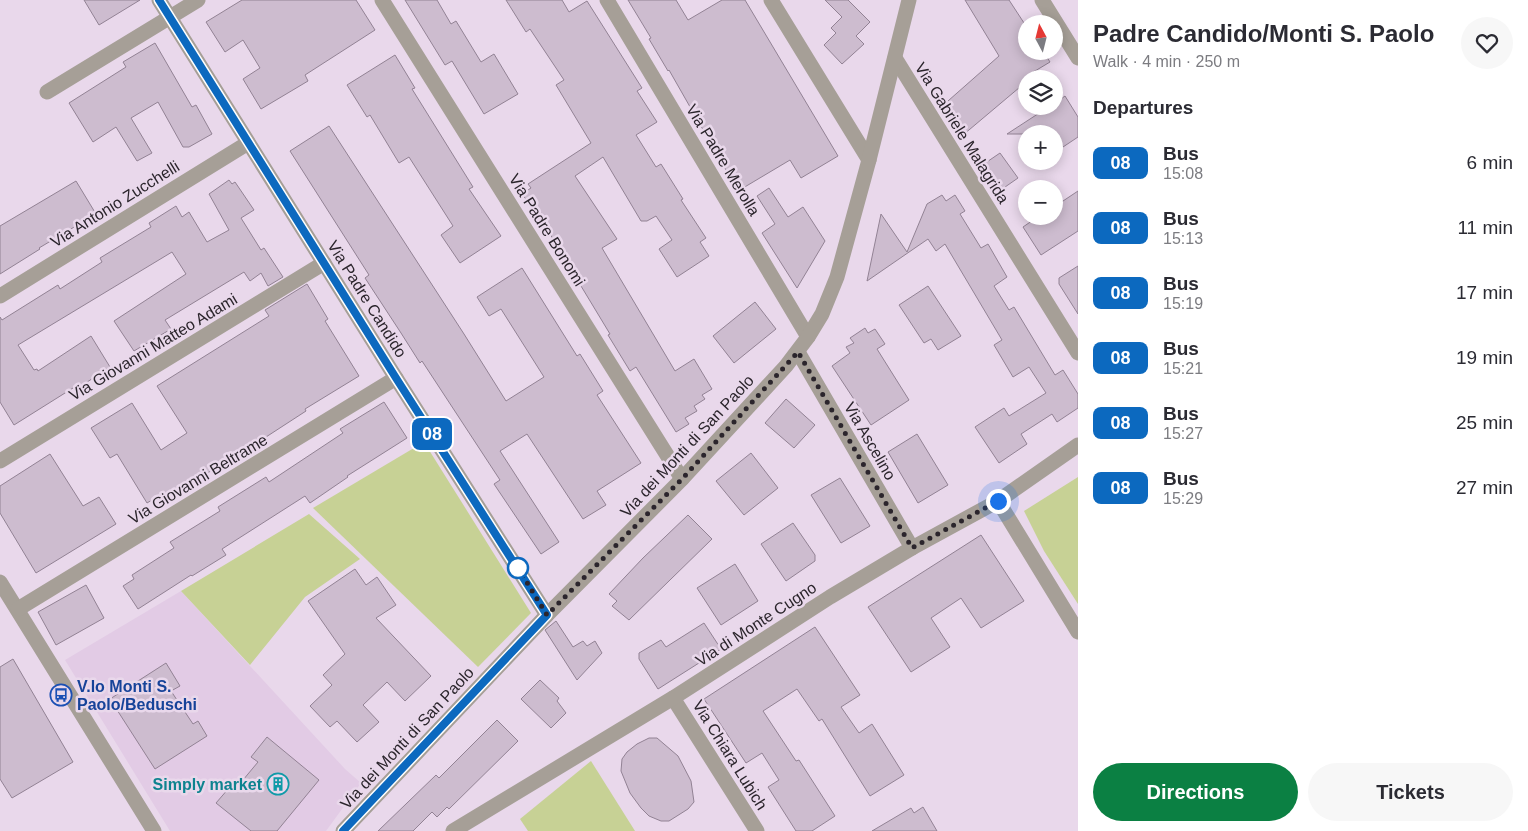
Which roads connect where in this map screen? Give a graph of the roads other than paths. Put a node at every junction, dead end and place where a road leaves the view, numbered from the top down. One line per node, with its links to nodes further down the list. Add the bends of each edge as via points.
1 (159, 0): 8 (street, Via Padre Candido)
2 (198, 0): 8 (street)
3 (382, 0): 22 (street, Via Padre Bonomi)
4 (607, 0): 16 (street, Via Padre Merolla)
5 (771, 0): 13 (street)
6 (909, 0): 9 (street, Via dei Monti di San Paolo)
7 (1042, 0): 10 (street)
8 (169, 17): 11 (street); 12 (street, Via Padre Candido)
9 (895, 58): 13 (street, Via dei Monti di San Paolo); 18 (street, Via Gabriele Malagrida)
10 (1078, 58)
11 (47, 92)
12 (248, 142): 14 (street, Via Padre Candido); 15 (street, Via Antonio Zucchelli)
13 (869, 160): 16 (street, Via dei Monti di San Paolo, via 837,277)
14 (324, 263): 19 (street, Via Padre Candido); 21 (street, Via Giovanni Matteo Adami)
15 (0, 296)
16 (808, 338): 17 (street, Via dei Monti di San Paolo)
17 (798, 352): 22 (street, Via dei Monti di San Paolo); 24 (street, Via Ascelino)
18 (1078, 353)
19 (396, 378): 26 (street, Via Giovanni Beltrame); 27 (street, Via Padre Candido)
20 (1078, 445): 23 (street, Via di Monte Cugno)
21 (0, 461)
22 (682, 479): 27 (street, Via dei Monti di San Paolo)
23 (998, 501): 24 (street, Via di Monte Cugno); 28 (street)
24 (912, 548): 29 (street, Via di Monte Cugno)
25 (0, 582): 26 (street)
26 (18, 609): 30 (street)
27 (547, 615): 31 (street, Via dei Monti di San Paolo)
28 (1078, 632)
29 (673, 698): 32 (street, Via di Monte Cugno); 33 (street, Via Chiara Lubich)
30 (154, 831)
31 (343, 831)
32 (453, 831)
33 (757, 831)

